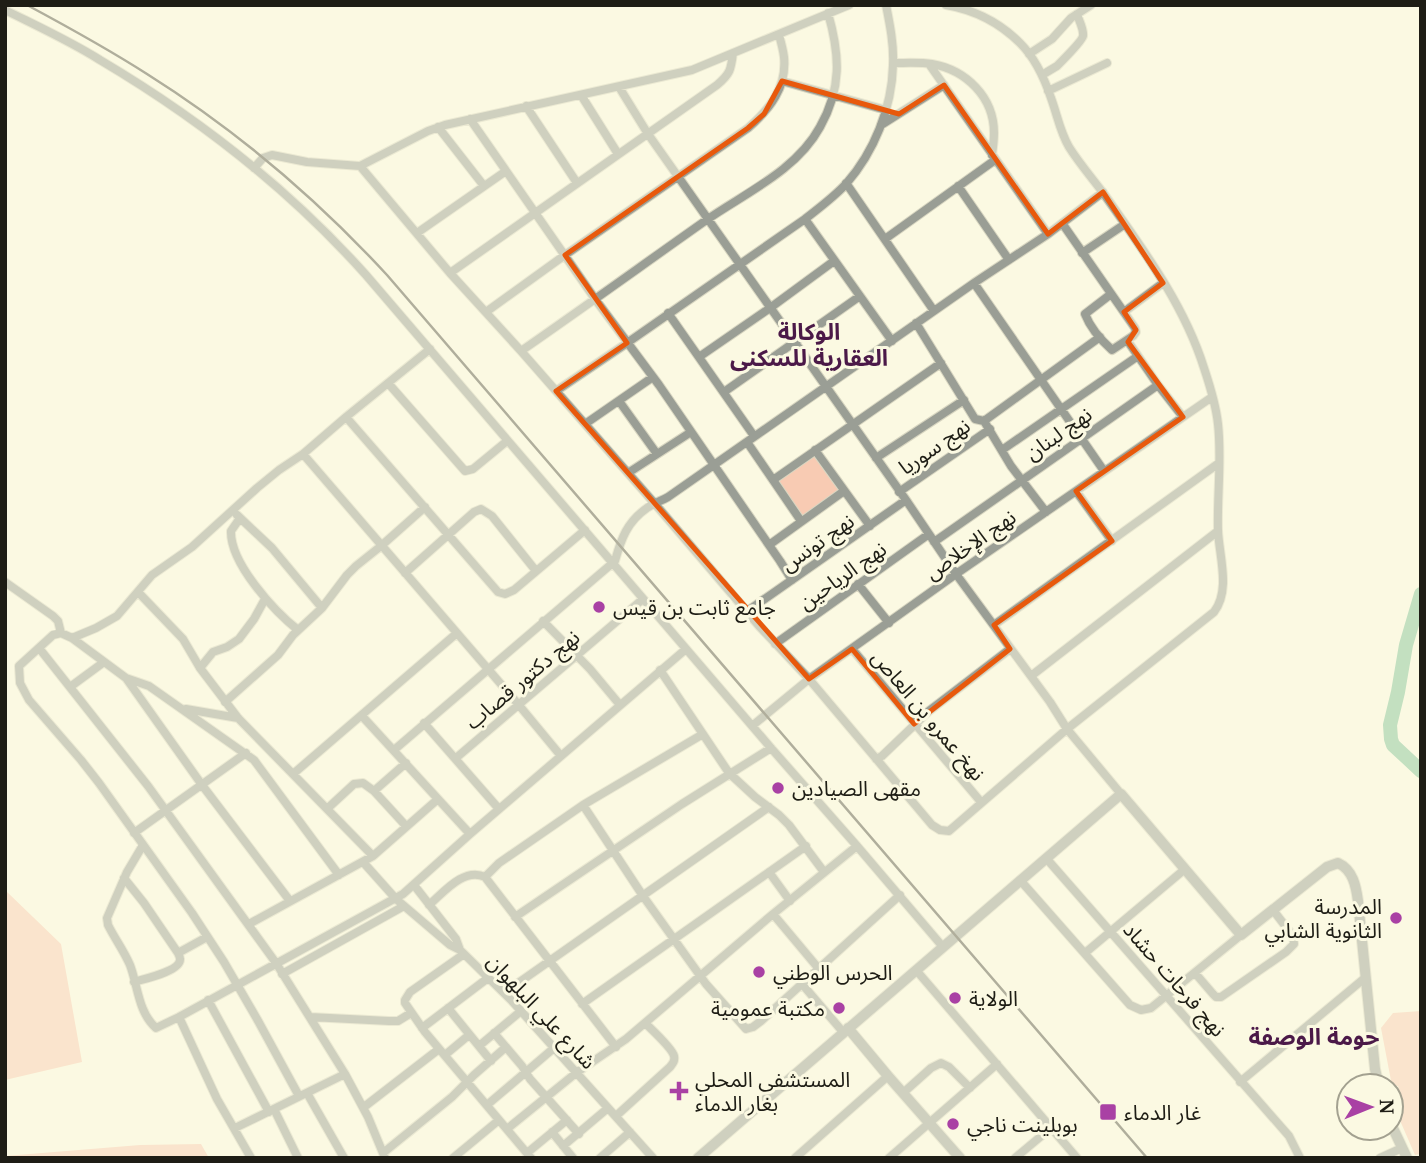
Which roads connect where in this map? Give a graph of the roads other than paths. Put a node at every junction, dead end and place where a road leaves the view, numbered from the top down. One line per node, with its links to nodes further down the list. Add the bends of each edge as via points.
1 (849, 5): 6 (street)
2 (886, 5): 11 (street)
3 (946, 5): 10 (street, via 990,19)
4 (1091, 5): 7 (street)
5 (5, 10): 30 (street, via 99,59)
6 (828, 13): 8 (street); 20 (street, via 837,52)
7 (1077, 14): 10 (street); 14 (street, via 1083,38)
8 (779, 35): 9 (street); 15 (street, via 784,56)
9 (733, 53): 17 (street, via 692,70); 26 (street, via 723,80)
10 (1030, 54): 14 (street)
11 (893, 63): 13 (street); 22 (street)
12 (1107, 63): 18 (street)
13 (929, 64): 16 (street); 28 (street, via 958,73 980,93 993,119)
14 (1042, 75): 18 (street)
15 (782, 81): 20 (street); 32 (street, via 764,114)
16 (944, 85): 24 (street); 28 (street)
17 (618, 87): 19 (street); 26 (street)
18 (1048, 91): 37 (street, via 1062,134)
19 (581, 95): 21 (street); 27 (street)
20 (833, 97): 22 (street); 39 (street, via 820,128 796,158)
21 (526, 106): 23 (street); 33 (street)
22 (886, 110): 24 (street)
23 (470, 119): 25 (street); 31 (street)
24 (881, 125): 34 (street)
25 (438, 127): 29 (street); 35 (street)
26 (648, 134): 27 (street); 32 (street)
27 (618, 155): 33 (street)
28 (993, 158): 36 (street); 44 (street)
29 (360, 166): 30 (street, via 272,155); 43 (street)
30 (254, 167): 68 (street, via 341,247)
31 (506, 171): 35 (street); 38 (street)
32 (678, 177): 39 (street); 47 (street)
33 (577, 183): 38 (street)
34 (846, 183): 40 (street); 45 (street)
35 (484, 186): 43 (street)
36 (958, 186): 45 (street); 48 (street)
37 (1102, 192): 41 (street); 42 (street)
38 (535, 213): 47 (street); 51 (street)
39 (708, 219): 50 (street); 56 (street)
40 (805, 219): 49 (street); 50 (street)
41 (1062, 223): 44 (street); 46 (street)
42 (1125, 224): 46 (street); 53 (street)
43 (417, 233): 51 (street)
44 (1048, 234): 48 (street)
45 (885, 239): 58 (street)
46 (1082, 253): 54 (street)
47 (565, 255): 56 (street); 59 (street)
48 (1009, 260): 52 (street)
49 (834, 261): 55 (street); 57 (street)
50 (740, 265): 57 (street); 61 (street)
51 (450, 273): 59 (street)
52 (974, 283): 58 (street); 74 (street)
53 (1163, 283): 60 (street); 80 (street, via 1189,327)
54 (1111, 294): 60 (street); 63 (street, via 1084,314)
55 (860, 296): 65 (street); 67 (street)
56 (595, 299): 66 (street); 69 (street)
57 (770, 308): 67 (street); 70 (street)
58 (934, 311): 62 (street)
59 (486, 312): 69 (street)
60 (1124, 312): 64 (street, via 1136,330)
61 (668, 313): 66 (street); 70 (street)
62 (916, 323): 65 (street); 72 (street)
63 (1100, 337): 64 (street, via 1112,350); 74 (street)
64 (1127, 340): 71 (street)
65 (892, 341): 77 (street)
66 (628, 343): 73 (street); 78 (street)
67 (794, 343): 77 (street); 79 (street)
68 (430, 349): 75 (street); 93 (street)
69 (521, 351): 78 (street)
70 (699, 356): 79 (street)
71 (1138, 356): 76 (street); 83 (street)
72 (941, 363): 81 (street); 88 (street)
73 (653, 377): 82 (street); 90 (street)
74 (1041, 379): 83 (street); 86 (street)
75 (388, 383): 84 (street); 93 (street, via 465,471)
76 (1158, 385): 85 (street); 91 (street, نهج لبنان)
77 (826, 387): 88 (street); 92 (street)
78 (555, 391): 87 (street)
79 (724, 393): 92 (street)
80 (1212, 397): 85 (street, نهج الإخلاص); 99 (street)
81 (964, 400): 86 (street, via 975,419); 98 (street)
82 (619, 401): 87 (street); 97 (street)
83 (1062, 410): 91 (street); 95 (street)
84 (346, 417): 96 (street); 110 (street)
85 (1183, 417): 101 (street, نهج الإخلاص)
86 (984, 421): 89 (street)
87 (585, 424): 102 (street)
88 (852, 425): 94 (street); 98 (street)
89 (990, 429): 95 (street); 107 (street, نهج سوريا)
90 (691, 432): 97 (street); 100 (street)
91 (1081, 438): 101 (street); 103 (street, نهج لبنان)
92 (751, 439): 100 (street); 104 (street)
93 (507, 440): 116 (street)
94 (815, 450): 104 (street); 105 (street)
95 (1002, 450): 103 (street)
96 (303, 454): 111 (street); 122 (street)
97 (657, 454): 102 (street)
98 (876, 458): 107 (street)
99 (1219, 463): 117 (street); 120 (street)
100 (713, 465): 109 (street); 121 (street)
101 (1104, 471): 106 (street, نهج الإخلاص)
102 (628, 473): 109 (street)
103 (1022, 479): 112 (street); 119 (street, نهج لبنان)
104 (773, 480): 114 (street)
105 (844, 491): 114 (street); 115 (street)
106 (1076, 491): 112 (street, نهج الإخلاص); 120 (street)
107 (899, 492): 108 (street)
108 (906, 500): 115 (street, نهج تونس); 119 (street)
109 (655, 504): 123 (street, via 627,529); 134 (street)
110 (425, 507): 118 (street); 122 (street)
111 (232, 510): 113 (street); 130 (street, via 152,575)
112 (1046, 512): 126 (street, نهج الإخلاص)
113 (240, 518): 131 (street, via 230,531 234,551); 133 (street)
114 (801, 521): 121 (street)
115 (870, 526): 127 (street, نهج تونس)
116 (585, 530): 123 (street); 124 (street)
117 (1218, 531): 152 (street); 165 (street, via 1223,585 1220,605)
118 (449, 534): 124 (street, via 498,592 509,593); 124 (street, via 481,509); 125 (street)
119 (932, 538): 126 (street); 129 (street, نهج الرياحين)
120 (1112, 541): 137 (street)
121 (769, 545): 127 (street)
122 (381, 546): 125 (street); 133 (street, via 346,575)
123 (613, 563): 132 (street); 135 (street)
124 (537, 570)
125 (405, 573): 140 (street)
126 (956, 575): 136 (street, نهج الإخلاص); 137 (street)
127 (792, 580): 134 (street, نهج تونس)
128 (5, 582): 139 (street, via 53,616)
129 (858, 584): 136 (street); 142 (street, نهج الرياحين)
130 (138, 592): 141 (street, via 117,616); 149 (street, via 183,639)
131 (265, 599): 138 (street); 149 (street, via 239,639 213,652)
132 (643, 599): 144 (street); 147 (street, نهج دكتور قصاب)
133 (322, 608): 138 (street)
134 (747, 612): 142 (street)
135 (543, 621): 147 (street); 150 (street)
136 (889, 623): 145 (street, نهج الإخلاص)
137 (994, 625): 146 (street)
138 (298, 630): 156 (street, via 278,655)
139 (61, 632): 141 (street); 143 (street)
140 (457, 633): 150 (street); 160 (street)
141 (72, 638): 148 (street)
142 (775, 643): 154 (street)
143 (39, 648): 155 (street); 187 (street, via 19,666 23,691)
144 (686, 649): 151 (street); 164 (street)
145 (852, 649): 154 (street, نهج الإخلاص); 163 (street, نهخ عمرو بن العاص)
146 (1010, 649): 152 (street); 163 (street)
147 (576, 656): 157 (street, نهج دكتور قصاب); 158 (street)
148 (104, 662): 153 (street); 155 (street)
149 (200, 668): 156 (street)
150 (488, 669): 157 (street); 162 (street)
151 (660, 670): 158 (street); 166 (street)
152 (1031, 676): 165 (street)
153 (126, 678): 159 (street, via 149,686); 176 (street)
154 (808, 680): 164 (street, نهج الإخلاص); 172 (street)
155 (70, 687): 185 (street)
156 (225, 702): 161 (street)
157 (518, 704): 170 (street); 171 (street, نهج دكتور قصاب)
158 (620, 705): 170 (street)
159 (180, 708): 161 (street); 169 (street)
160 (362, 716): 168 (street); 175 (street)
161 (237, 718): 175 (street)
162 (424, 723): 168 (street); 171 (street)
163 (914, 724): 172 (street); 180 (street, نهخ عمرو بن العاص)
164 (752, 726): 167 (street)
165 (1067, 729): 178 (street); 180 (street)
166 (703, 734): 174 (street); 181 (street)
167 (771, 748): 174 (street); 191 (street)
168 (394, 750): 173 (street)
169 (246, 753): 176 (street); 199 (street)
170 (561, 756): 184 (street)
171 (456, 758): 184 (street)
172 (876, 759): 180 (street, via 940,830 951,830)
173 (405, 763): 177 (street); 179 (street)
174 (729, 773): 182 (street); 192 (street)
175 (293, 774): 183 (street)
176 (202, 785): 185 (street); 207 (street)
177 (374, 791): 183 (street, via 363,783 354,784); 186 (street)
178 (1121, 794): 194 (street); 196 (street)
179 (438, 799): 186 (street); 188 (street)
180 (981, 802)
181 (583, 805): 192 (street); 200 (street)
182 (769, 807): 190 (street); 205 (street)
183 (328, 808): 193 (street)
184 (499, 809): 188 (street)
185 (166, 811): 187 (street); 214 (street)
186 (406, 826): 193 (street)
187 (134, 833): 189 (street)
188 (470, 834): 203 (street)
189 (143, 845): 201 (street); 217 (street)
190 (806, 846): 197 (street); 198 (street)
191 (857, 846): 198 (street); 204 (street)
192 (613, 850): 205 (street); 213 (street)
193 (373, 856): 195 (street)
194 (1046, 858): 202 (street); 215 (street, نهج فرحات حشاد)
195 (363, 862): 199 (street); 206 (street, شارع علي البلهوان)
196 (1185, 869): 215 (street); 216 (street)
197 (769, 872): 208 (street); 218 (street)
198 (824, 872): 208 (street)
199 (339, 875): 207 (street)
200 (485, 877): 209 (street, via 466,876); 213 (street)
201 (124, 878): 221 (street); 232 (street, via 107,918)
202 (1020, 880): 219 (street); 222 (street)
203 (414, 885): 206 (street); 209 (street)
204 (900, 895): 219 (street); 225 (street)
205 (643, 896): 218 (street); 223 (street)
206 (396, 899): 210 (street, شارع علي البلهوان); 224 (street)
207 (290, 901): 214 (street)
208 (790, 901): 212 (street)
209 (429, 905): 220 (street)
210 (404, 906): 220 (street, شارع علي البلهوان); 228 (street)
211 (1273, 909): 216 (street); 227 (street, via 1293,936 1291,948 1221,997); 230 (street, via 1327,867 1343,866 1356,889)
212 (773, 914): 225 (street); 229 (street)
213 (515, 917): 223 (street)
214 (249, 924): 224 (street)
215 (1111, 931): 222 (street); 236 (street, نهج فرحات حشاد)
216 (1241, 935): 227 (street)
217 (207, 937): 221 (street); 233 (street)
218 (674, 938): 229 (street); 238 (street)
219 (943, 947): 226 (street)
220 (462, 952): 231 (street, شارع علي البلهوان); 241 (street, via 410,992 405,1000)
221 (178, 953): 232 (street, via 181,960 176,967)
222 (1085, 953): 236 (street, via 1130,1005 1145,1010)
223 (548, 960): 235 (street); 238 (street)
224 (276, 963): 228 (street); 233 (street)
225 (819, 969): 234 (street)
226 (916, 970): 246 (street); 255 (street)
227 (1195, 973): 236 (street)
228 (282, 974): 243 (street)
229 (700, 975): 234 (street, via 746,1029); 244 (street)
230 (1366, 977): 257 (street); 262 (street)
231 (488, 978): 235 (street, شارع علي البلهوان); 239 (street)
232 (134, 982): 242 (street, via 154,1027)
233 (237, 984): 237 (street); 265 (street)
234 (802, 984): 246 (street)
235 (504, 993): 240 (street, شارع علي البلهوان)
236 (1166, 996): 262 (street, نهج فرحات حشاد)
237 (208, 1000): 242 (street); 270 (street)
238 (582, 1004): 251 (street)
239 (448, 1008): 245 (street); 248 (street)
240 (521, 1011): 247 (street); 252 (street, شارع علي البلهوان)
241 (411, 1013): 243 (street, via 398,1021); 245 (street)
242 (179, 1017): 276 (street)
243 (310, 1017): 259 (street)
244 (645, 1023): 251 (street); 271 (street, via 674,1060)
245 (422, 1028): 253 (street)
246 (845, 1030): 260 (street); 293 (street)
247 (494, 1033): 249 (street); 250 (street)
248 (469, 1035): 249 (street); 253 (street)
249 (479, 1046): 254 (street)
250 (506, 1047): 254 (street); 256 (street)
251 (615, 1047): 258 (street)
252 (554, 1048): 256 (street); 258 (street, شارع علي البلهوان)
253 (442, 1052): 261 (street); 268 (street)
254 (491, 1061): 261 (street)
255 (997, 1065): 263 (street); 275 (street)
256 (526, 1072): 266 (street); 267 (street)
257 (1376, 1072)
258 (576, 1073): 266 (street); 269 (street, شارع علي البلهوان)
259 (345, 1074): 265 (street); 268 (street)
260 (888, 1076): 264 (street); 294 (street)
261 (467, 1082): 267 (street); 283 (street)
262 (1240, 1082): 285 (street, نهج فرحات حشاد, via 1289,1136)
263 (970, 1088): 264 (street, via 941,1063); 274 (street)
264 (903, 1093): 274 (street)
265 (303, 1095): 270 (street); 288 (street)
266 (547, 1096): 273 (street); 277 (street)
267 (487, 1105): 272 (street)
268 (363, 1107): 283 (street)
269 (608, 1108): 271 (street, شارع علي البلهوان); 280 (street)
270 (271, 1110): 276 (street); 287 (street)
271 (616, 1116): 279 (street, شارع علي البلهوان)
272 (499, 1120): 277 (street); 289 (street)
273 (567, 1120): 278 (street); 280 (street)
274 (930, 1123): 295 (street); 296 (street)
275 (1052, 1127): 297 (street); 298 (street)
276 (235, 1128): 286 (street)
277 (507, 1129): 284 (street)
278 (552, 1132): 281 (street); 284 (street)
279 (630, 1132): 291 (street); 292 (street, شارع علي البلهوان)
280 (579, 1134): 281 (street)
281 (563, 1146): 290 (street)
282 (1404, 1153): 299 (street)
283 (384, 1156)
284 (529, 1156)
285 (1298, 1156)
286 (251, 1158)
287 (299, 1158)
288 (344, 1158)
289 (453, 1158)
290 (573, 1158)
291 (600, 1158)
292 (653, 1158)
293 (698, 1158)
294 (795, 1158)
295 (889, 1158)
296 (960, 1158)
297 (1015, 1158)
298 (1077, 1158)
299 (1380, 1158)

